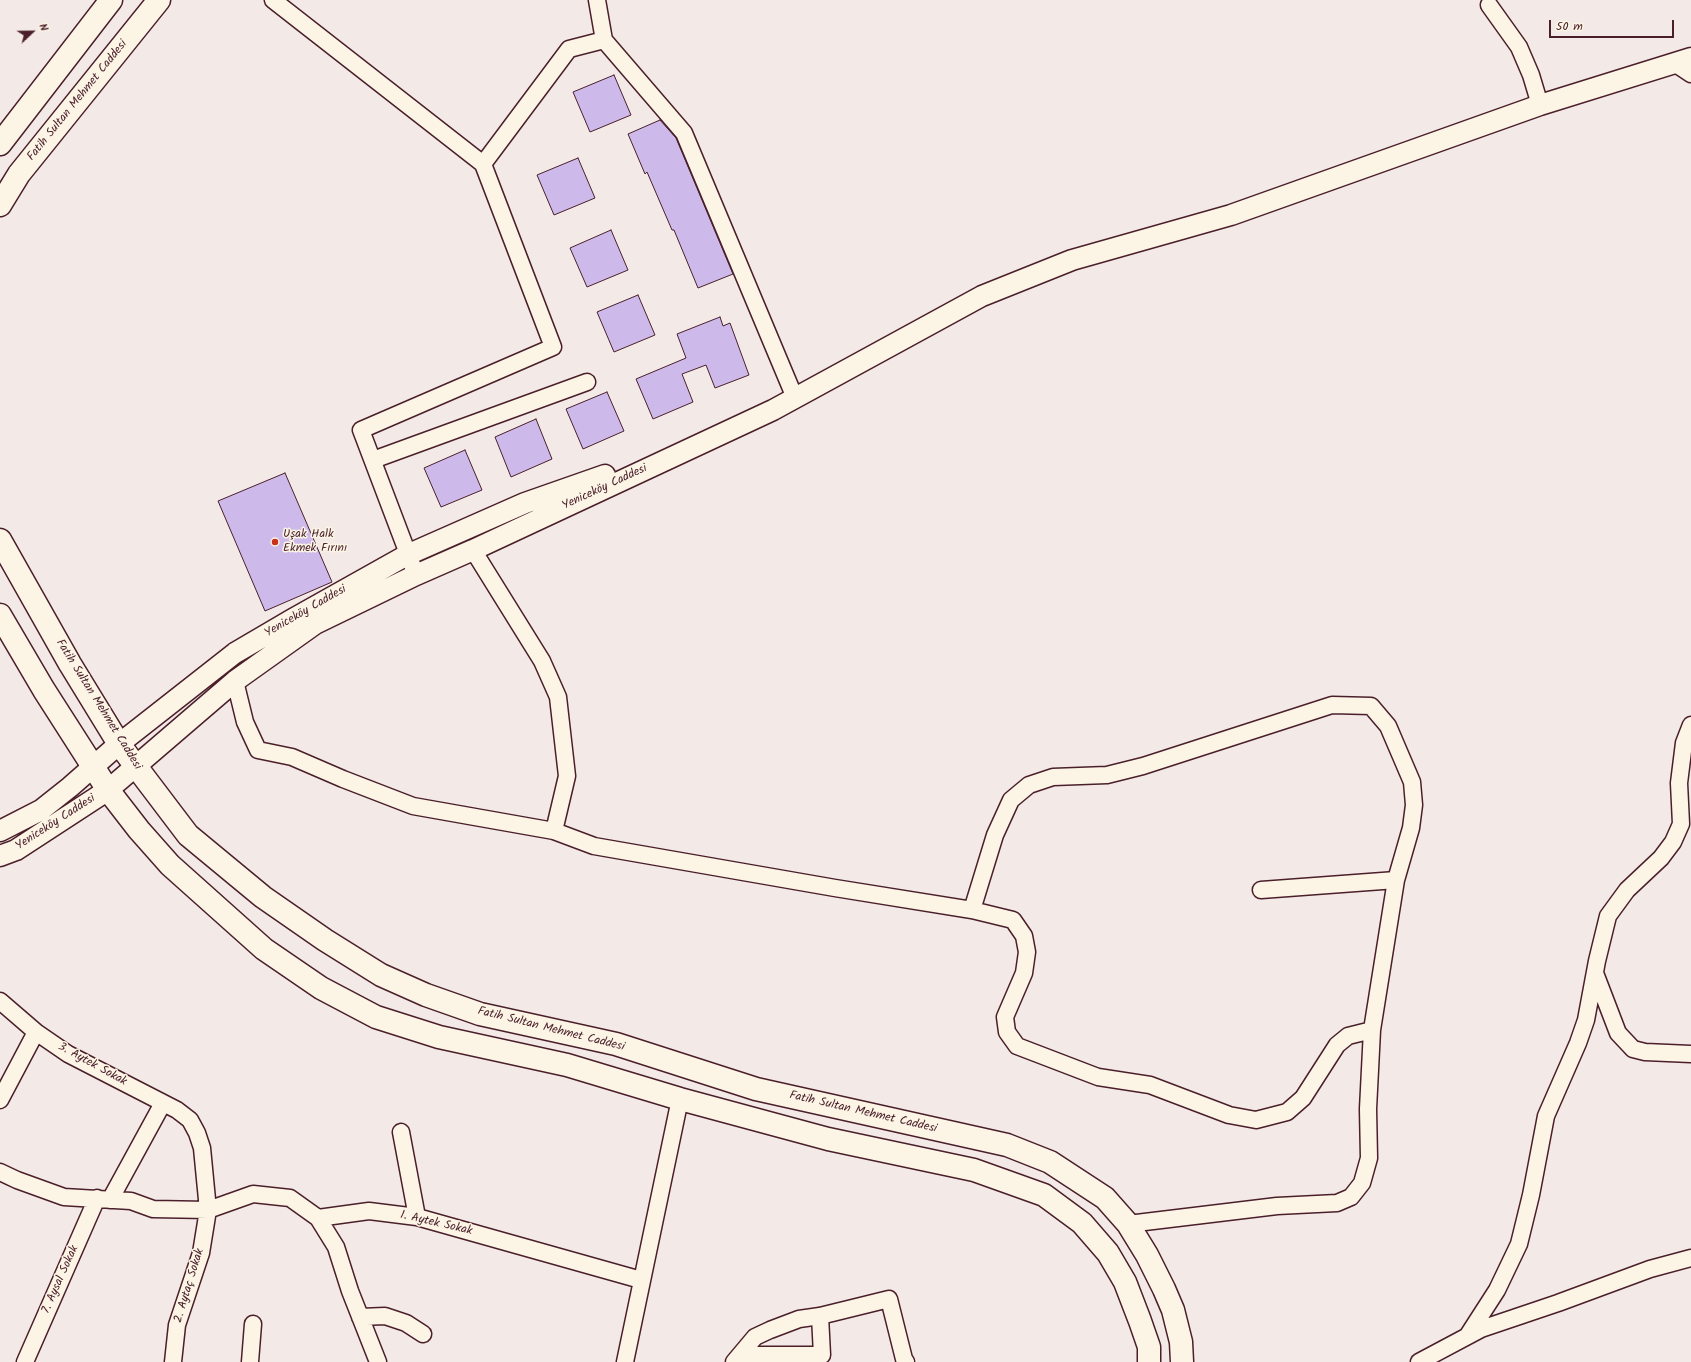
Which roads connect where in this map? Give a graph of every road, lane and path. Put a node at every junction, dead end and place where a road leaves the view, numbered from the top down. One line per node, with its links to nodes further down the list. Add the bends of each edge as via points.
1 (111, 0): 9 (main road)
2 (159, 0): 11 (main road, Fatih Sultan Mehmet Caddesi, via 19,174)
3 (273, 0): 10 (street)
4 (597, 0): 6 (street)
5 (1489, 5): 8 (street, via 1519,47)
6 (604, 40): 10 (street, via 569,49); 13 (street, via 684,133)
7 (1686, 65): 8 (street)
8 (1540, 105): 13 (street, via 1231,215 1072,260 982,296)
9 (0, 144)
10 (483, 164): 14 (street, via 553,347 360,430)
11 (0, 205)
12 (587, 382): 14 (street)
13 (795, 398): 15 (street)
14 (373, 460): 18 (street)
15 (652, 466): 17 (street, Yeniceköy Caddesi); 18 (street, Yeniceköy Caddesi, via 640,463 525,503)
16 (0, 540): 23 (main road, Fatih Sultan Mehmet Caddesi, via 70,664)
17 (473, 550): 19 (street, Yeniceköy Caddesi); 28 (street, via 542,661 558,697 567,776)
18 (407, 555): 19 (street); 23 (street, Yeniceköy Caddesi, via 235,653)
19 (416, 575): 21 (street, Yeniceköy Caddesi, via 315,624)
20 (0, 615): 24 (main road)
21 (234, 681): 25 (street, Yeniceköy Caddesi); 28 (street, via 245,722 258,750 292,757 413,806)
22 (1691, 725): 33 (street, via 1684,743 1679,783 1681,824 1673,842 1627,890 1608,916)
23 (119, 744): 24 (street, Yeniceköy Caddesi); 25 (main road, Fatih Sultan Mehmet Caddesi)
24 (93, 766): 26 (main road); 27 (street, Yeniceköy Caddesi, via 41,810)
25 (135, 766): 26 (street, Yeniceköy Caddesi); 48 (main road, Fatih Sultan Mehmet Caddesi, via 188,835 263,897 381,975 426,995 480,1014 616,1044 756,1089 1007,1146 1050,1162 1083,1182 1105,1198)
26 (108, 790): 29 (street, Yeniceköy Caddesi, via 16,850); 38 (main road, via 170,865 264,949 321,988 376,1017 439,1037 567,1065)
27 (0, 831)
28 (554, 831): 32 (street, via 594,846)
29 (0, 856)
30 (1396, 880): 31 (street); 32 (street, via 1411,828 1414,805 1412,782 1388,726 1371,706 1332,705 1143,766 1107,775 1053,777 1029,785 1011,800 995,835); 35 (street)
31 (1261, 890)
32 (972, 910): 35 (street, via 1013,920 1024,936 1027,952 1024,973 1005,1017 1007,1032 1018,1046 1098,1077 1150,1085 1229,1116 1256,1120 1287,1112 1303,1098 1338,1045 1348,1036)
33 (1594, 972): 37 (street, via 1618,1033 1633,1049); 55 (street, via 1586,1020 1546,1116 1519,1244 1496,1290)
34 (0, 1001): 36 (street, 3. Aytek Sokak)
35 (1372, 1030): 48 (street, via 1368,1109 1369,1158 1362,1183 1351,1197 1337,1203 1277,1206)
36 (36, 1032): 39 (street); 40 (street, 3. Aytek Sokak, via 68,1054)
37 (1691, 1054)
38 (680, 1099): 50 (street); 63 (main road, via 828,1139 974,1170 1044,1196 1082,1222 1108,1253 1125,1282 1140,1321 1149,1347)
39 (0, 1100)
40 (163, 1103): 41 (street, 3. Aytek Sokak); 44 (street, 7. Aysal Sokak)
41 (190, 1120): 45 (street, 2. Aytaç Sokak, via 202,1148)
42 (401, 1132): 46 (street)
43 (0, 1172): 44 (street, via 64,1198)
44 (103, 1199): 45 (street, via 131,1201 153,1209); 57 (street, 7. Aysal Sokak)
45 (208, 1210): 47 (street, via 252,1194 290,1198); 58 (street, 2. Aytaç Sokak, via 201,1253 177,1325)
46 (417, 1217): 47 (street, 1. Aytek Sokak, via 370,1211); 50 (street, 1. Aytek Sokak)
47 (318, 1218): 52 (street, via 336,1247)
48 (1128, 1224): 64 (main road, Fatih Sultan Mehmet Caddesi, via 1147,1255 1173,1310 1181,1342)
49 (1691, 1258): 55 (street, via 1650,1269 1480,1329)
50 (641, 1280): 61 (street)
51 (820, 1316): 56 (street, via 799,1319 755,1337); 56 (street, via 822,1355); 62 (street, via 889,1299)
52 (360, 1317): 54 (street, via 385,1316 406,1323); 60 (street)
53 (253, 1324): 59 (street)
54 (423, 1334)
55 (1468, 1336): 65 (street)
56 (737, 1358)
57 (25, 1362)
58 (173, 1362)
59 (250, 1362)
60 (378, 1362)
61 (625, 1362)
62 (906, 1362)
63 (1149, 1362)
64 (1182, 1362)
65 (1420, 1362)

